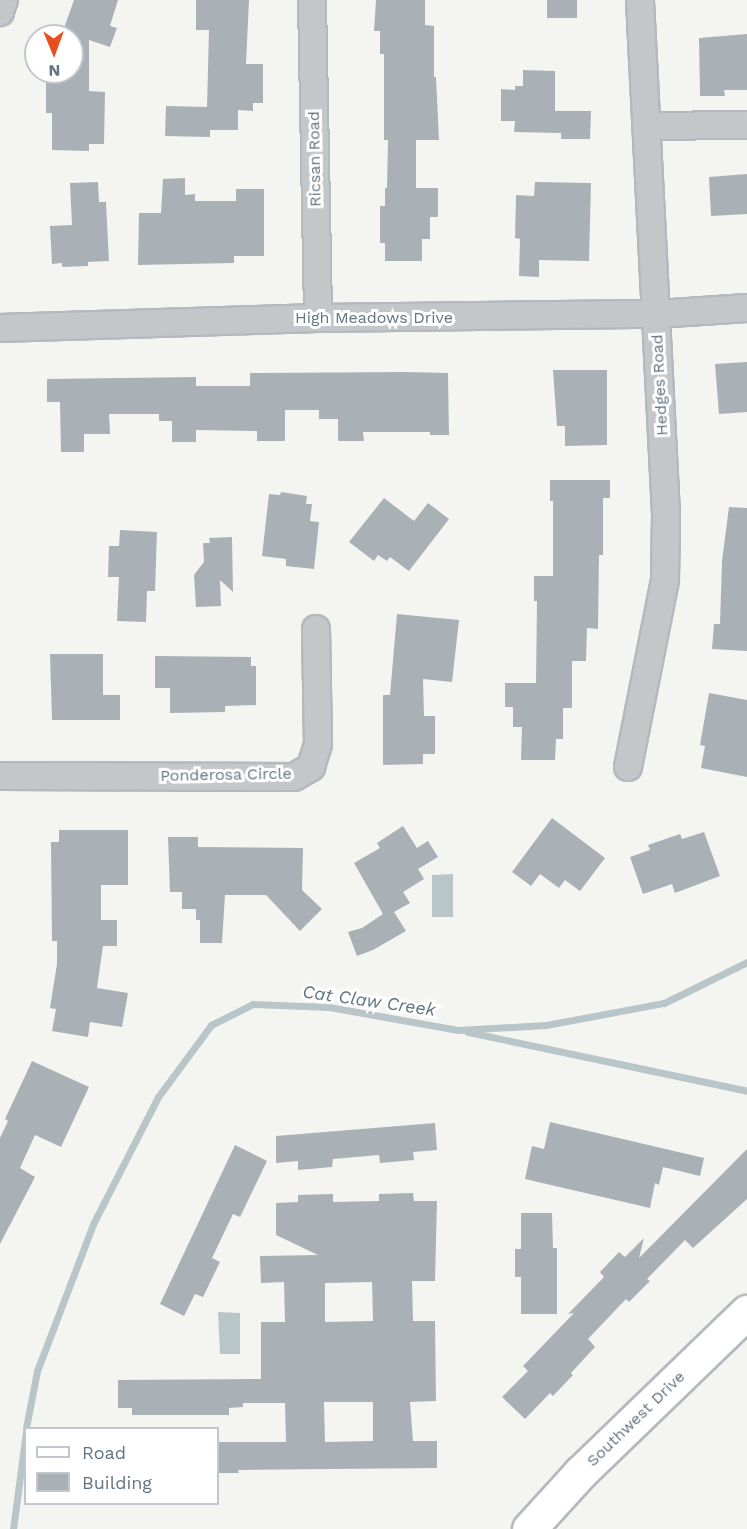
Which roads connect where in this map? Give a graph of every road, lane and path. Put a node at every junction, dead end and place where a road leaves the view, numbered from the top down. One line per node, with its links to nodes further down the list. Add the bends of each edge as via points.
1 (4, 0): 4 (street)
2 (312, 0): 9 (street, Ricsan Road)
3 (640, 0): 6 (street, Hedges Road)
4 (0, 12)
5 (747, 125): 6 (street)
6 (647, 126): 8 (street, Hedges Road)
7 (747, 308): 8 (street, High Meadows Drive)
8 (657, 314): 9 (street, High Meadows Drive); 12 (street, Hedges Road, via 665,580)
9 (318, 318): 10 (street, High Meadows Drive)
10 (0, 328)
11 (316, 629): 13 (street, Ponderosa Circle, via 318,744 311,767 294,777)
12 (628, 767)
13 (0, 776)
14 (747, 1312): 15 (main road, Southwest Drive, via 580,1473)
15 (529, 1529)

